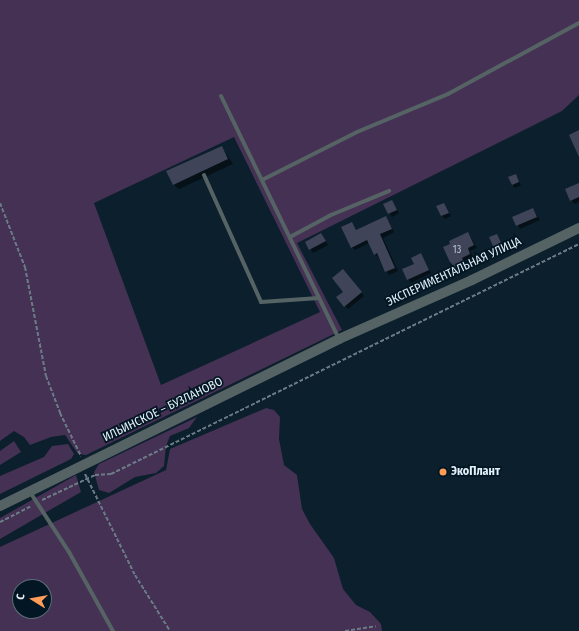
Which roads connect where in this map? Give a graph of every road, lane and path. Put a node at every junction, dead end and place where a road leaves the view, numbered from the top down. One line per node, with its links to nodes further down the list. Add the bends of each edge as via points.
1 (579, 23): 4 (lane, via 448,94 357,132)
2 (221, 96): 4 (lane)
3 (204, 175): 10 (lane, via 261,302)
4 (262, 180): 8 (lane)
5 (389, 191): 8 (lane, via 331,215)
6 (0, 203): 12 (path, via 25,267 46,376)
7 (579, 228): 11 (street, ЭКСПЕРИМЕНТАЛЬНАЯ УЛИЦА, via 472,280)
8 (290, 237): 10 (lane)
9 (579, 244): 13 (path, via 111,474)
10 (319, 298): 11 (lane)
11 (339, 339): 12 (street, ИЛЬИНСКОЕ – БУЗЛАНОВО)
12 (82, 463): 13 (path); 14 (street, ИЛЬИНСКОЕ – БУЗЛАНОВО)
13 (87, 479): 15 (path); 20 (path, via 135,575)
14 (29, 491): 15 (lane); 16 (street, ИЛЬИНСКОЕ – БУЗЛАНОВО)
15 (37, 503): 17 (path); 19 (lane, via 80,571)
16 (0, 506)
17 (0, 522)
18 (376, 626): 21 (path)
19 (113, 631)
20 (170, 631)
21 (345, 631)

